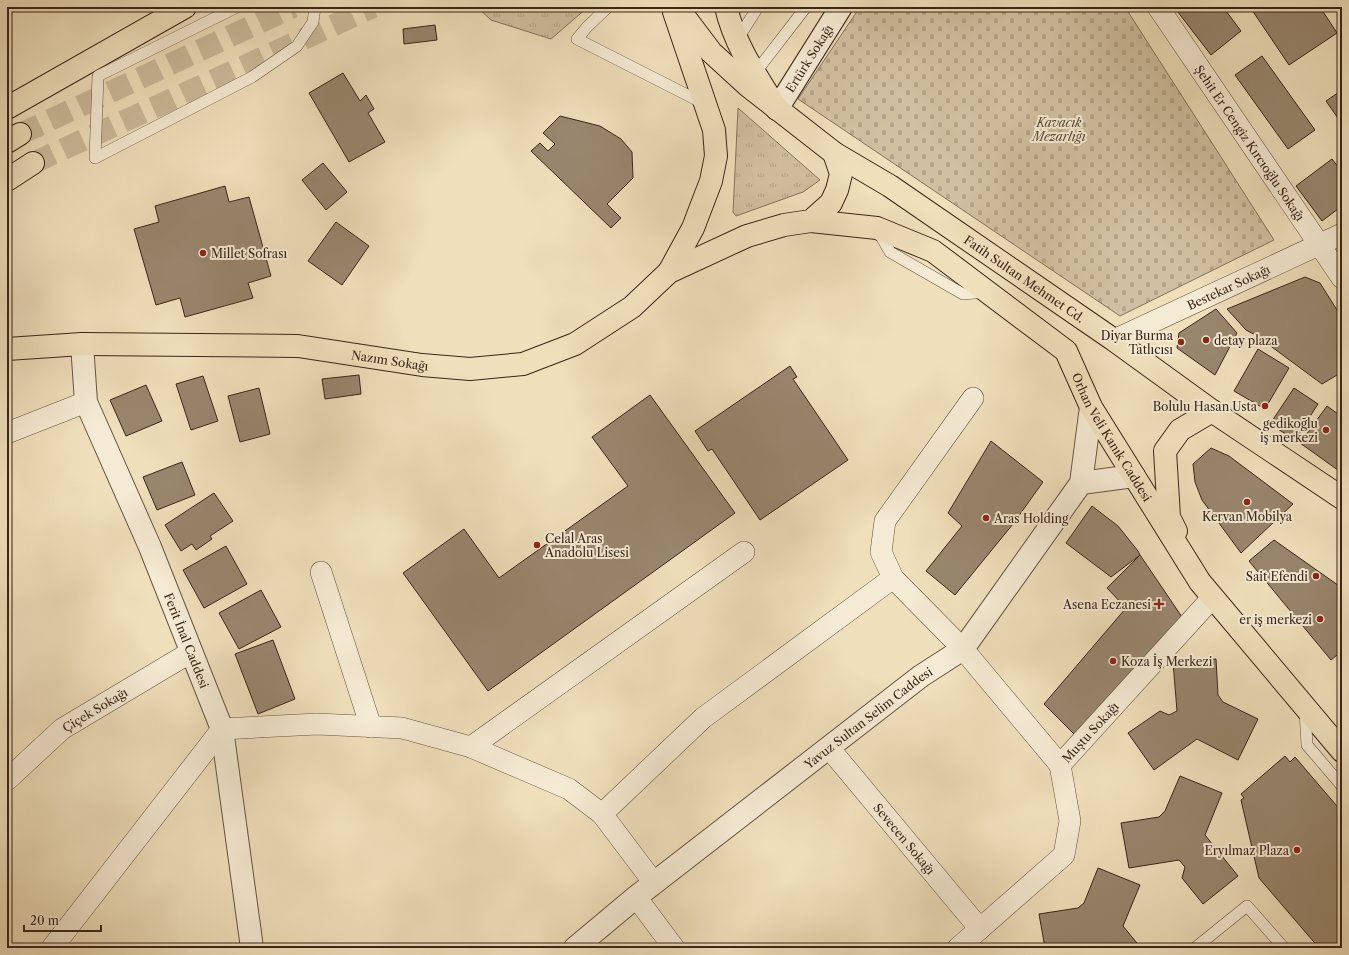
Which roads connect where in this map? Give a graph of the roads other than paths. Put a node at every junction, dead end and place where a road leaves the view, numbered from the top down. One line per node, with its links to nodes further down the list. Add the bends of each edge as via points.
1 (185, 7): 15 (main road)
2 (237, 7): 3 (lane, via 98,76 95,158 252,77 297,46 313,22)
3 (315, 7)
4 (608, 7): 14 (lane, via 577,39)
5 (672, 7): 14 (main road)
6 (677, 7): 16 (main road, Fatih Sultan Mehmet Cd., via 711,52)
7 (726, 7): 12 (main road)
8 (758, 7): 12 (lane)
9 (806, 7): 13 (lane)
10 (841, 7): 16 (street, Ertürk Sokağı)
11 (1158, 7): 22 (street, Şehit Er Cengiz Kırcıoğlu Sokağı)
12 (737, 40): 13 (main road)
13 (755, 73): 16 (main road)
14 (706, 104): 23 (main road, via 714,130 716,156 711,181 693,228)
15 (7, 108)
16 (777, 109): 17 (main road, Fatih Sultan Mehmet Cd.)
17 (834, 153): 20 (main road, via 841,174 837,190 831,203); 25 (main road, Fatih Sultan Mehmet Cd., via 890,186)
18 (33, 163): 19 (main road)
19 (7, 180)
20 (811, 221): 23 (main road, Orhan Veli Kanık Caddesi, via 784,225 747,236); 30 (main road, Orhan Veli Kanık Caddesi, via 877,228 933,252 1066,351)
21 (1342, 234): 22 (street, Bestekar Sokağı)
22 (1318, 244): 24 (street, Şehit Er Cengiz Kırcıoğlu Sokağı); 25 (street, Bestekar Sokağı)
23 (669, 272): 26 (main road, Nazım Sokağı, via 632,307 575,344 523,364 470,369 422,365 298,346)
24 (1342, 278)
25 (1114, 340): 31 (main road, Fatih Sultan Mehmet Cd.)
26 (82, 344): 27 (main road, Nazım Sokağı); 29 (street, Ferit İnal Caddesi)
27 (7, 349)
28 (973, 398): 38 (street, via 885,521 881,552)
29 (86, 402): 32 (street); 41 (street, Ferit İnal Caddesi, via 150,548)
30 (1091, 407): 33 (main road, Orhan Veli Kanık Caddesi); 34 (street)
31 (1212, 411): 35 (main road, Fatih Sultan Mehmet Cd.); 39 (main road, via 1180,430 1165,451 1169,517)
32 (7, 433)
33 (1134, 476): 34 (street); 39 (main road, Orhan Veli Kanık Caddesi)
34 (1081, 483): 40 (street, Yavuz Sultan Selim Caddesi)
35 (1342, 498)
36 (744, 552): 45 (street)
37 (321, 572): 43 (street)
38 (893, 578): 40 (street); 51 (street, via 703,718)
39 (1206, 590): 42 (main road, Orhan Veli Kanık Caddesi); 48 (street, Muştu Sokağı)
40 (963, 649): 46 (street, Yavuz Sultan Selim Caddesi, via 921,676); 48 (street)
41 (191, 652): 44 (street, Ferit İnal Caddesi); 49 (street, Çiçek Sokağı, via 62,729)
42 (1305, 708): 47 (main road, Orhan Veli Kanık Caddesi); 50 (lane, via 1307,745)
43 (370, 727): 44 (street, via 317,724); 45 (street, via 402,728)
44 (222, 729): 55 (street); 56 (street, Ferit İnal Caddesi)
45 (472, 747): 51 (street, via 569,789)
46 (829, 748): 52 (street, Yavuz Sultan Selim Caddesi); 54 (street, Sevecen Sokağı)
47 (1342, 751)
48 (1060, 765): 54 (street, Muştu Sokağı, via 1070,821 1064,855)
49 (7, 780)
50 (1342, 786)
51 (602, 814): 52 (street)
52 (654, 883): 53 (street, Yavuz Sultan Selim Caddesi)
53 (636, 897): 57 (street, Yavuz Sultan Selim Caddesi); 58 (street)
54 (980, 929): 59 (street, Muştu Sokağı)
55 (52, 948)
56 (252, 948)
57 (575, 948)
58 (674, 948)
59 (958, 948)
60 (1195, 948): 61 (lane, via 1247,906)
61 (1284, 948)

